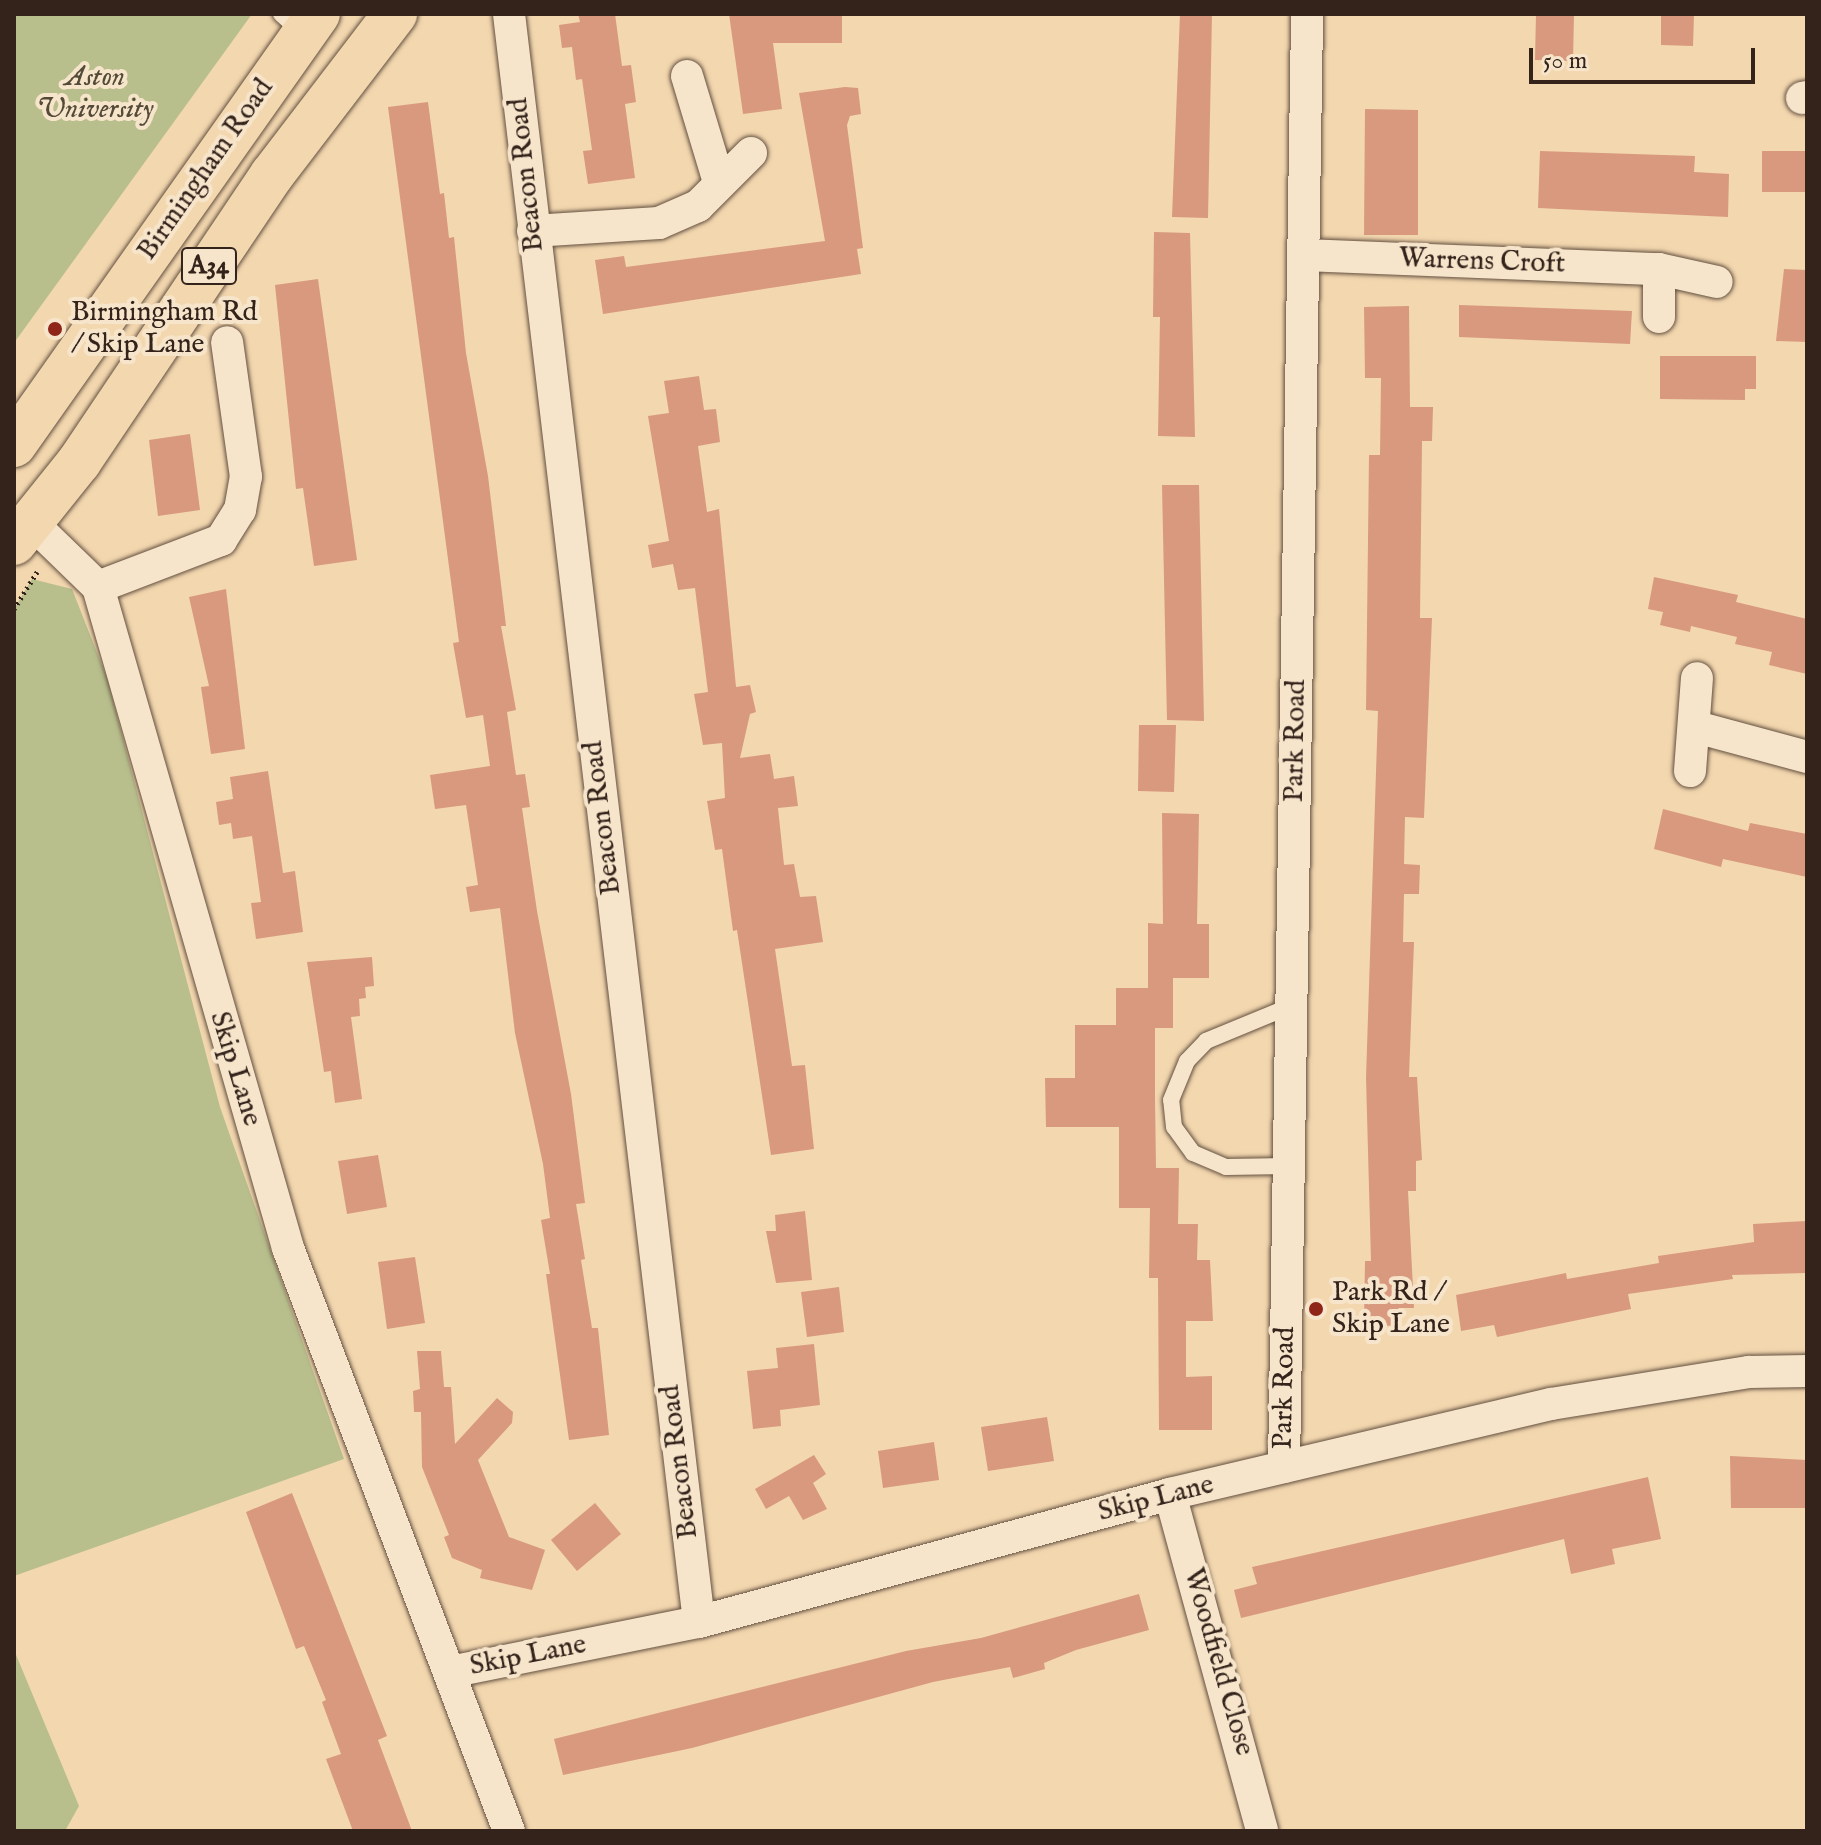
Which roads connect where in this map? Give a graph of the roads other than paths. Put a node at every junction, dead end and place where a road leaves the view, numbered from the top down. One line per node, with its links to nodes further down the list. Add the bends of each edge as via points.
1 (395, 14): 15 (highway, Birmingham Road / A34, via 272,175)
2 (509, 14): 8 (street, Beacon Road)
3 (1307, 14): 9 (street, Park Road)
4 (301, 21): 14 (highway, Birmingham Road / A34)
5 (688, 75): 7 (street)
6 (751, 153): 7 (street)
7 (719, 182): 8 (street, via 698,206 659,223)
8 (533, 231): 26 (street, Beacon Road)
9 (1304, 255): 10 (street, Warrens Croft); 21 (street, Park Road)
10 (1659, 269): 11 (street, Warrens Croft); 12 (street)
11 (1717, 282)
12 (1659, 317)
13 (227, 342): 16 (street, via 246,477 240,510 221,540)
14 (14, 445)
15 (23, 533): 16 (street, Skip Lane)
16 (98, 587): 27 (street, Skip Lane, via 288,1248)
17 (1697, 678): 18 (street)
18 (1696, 727): 19 (street); 20 (street)
19 (1807, 757)
20 (1690, 771)
21 (1291, 1006): 22 (street, Park Road); 22 (lane, via 1206,1041 1187,1061 1171,1100 1174,1127 1193,1153 1226,1167)
22 (1288, 1166): 24 (street, Park Road)
23 (1807, 1371): 24 (street, Skip Lane, via 1749,1372 1551,1404)
24 (1284, 1467): 25 (street, Skip Lane)
25 (1170, 1494): 26 (street, Skip Lane); 29 (street, Woodfield Close)
26 (699, 1622): 27 (street, Skip Lane)
27 (450, 1672): 28 (street)
28 (509, 1831)
29 (1262, 1831)

